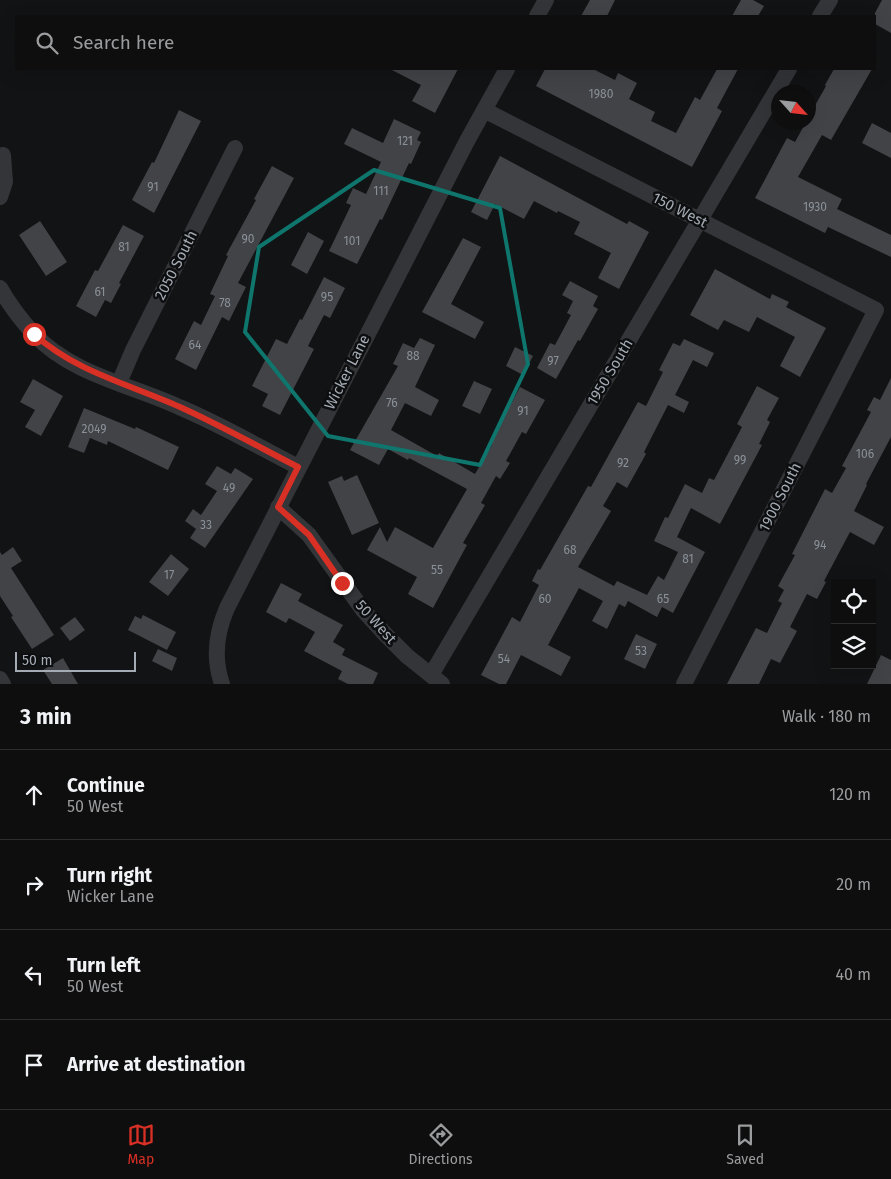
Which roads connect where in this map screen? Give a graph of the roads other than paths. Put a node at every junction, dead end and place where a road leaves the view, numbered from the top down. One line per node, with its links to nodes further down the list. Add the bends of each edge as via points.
1 (546, 0): 3 (street)
2 (830, 0): 4 (street)
3 (538, 15)
4 (821, 15)
5 (506, 70): 7 (street, Wicker Lane)
6 (788, 70): 11 (street, 1950 South)
7 (484, 110): 11 (street, 150 West); 15 (street, Wicker Lane)
8 (235, 148): 14 (street, 2050 South)
9 (3, 155): 10 (street, via 5,182)
10 (0, 197)
11 (700, 220): 13 (street, 150 West); 18 (street, 1950 South)
12 (0, 288): 14 (street, via 46,346 86,370)
13 (876, 310): 21 (street, 1900 South)
14 (119, 383): 15 (street, via 204,418)
15 (298, 467): 16 (street, Wicker Lane)
16 (278, 507): 18 (street, 50 West, via 309,535 363,610 407,656); 20 (street, Wicker Lane, via 222,619 216,655)
17 (0, 679): 19 (street)
18 (437, 679)
19 (3, 684)
20 (222, 684)
21 (684, 684)

